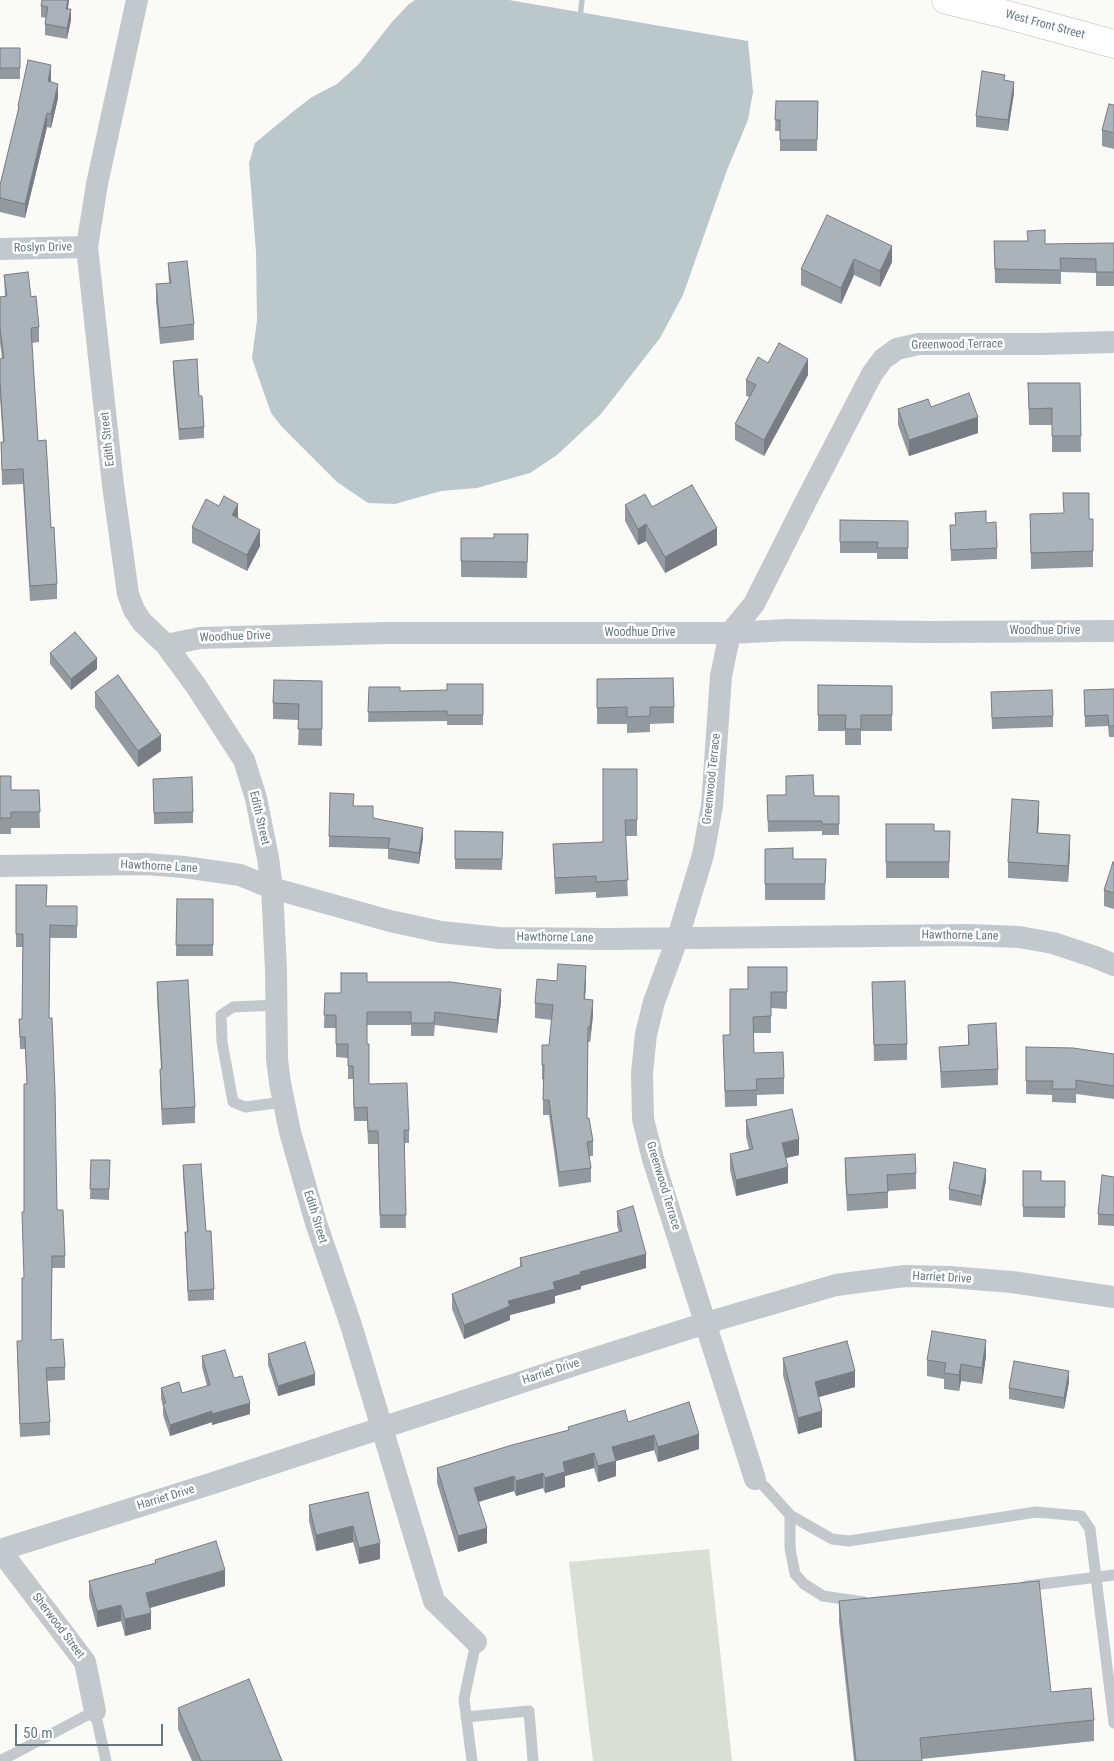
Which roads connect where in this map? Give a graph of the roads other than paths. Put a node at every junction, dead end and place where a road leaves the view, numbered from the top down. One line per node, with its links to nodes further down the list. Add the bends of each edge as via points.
1 (137, 0): 4 (street, Edith Street, via 97,184)
2 (946, 0): 3 (street, West Front Street)
3 (1114, 44)
4 (87, 247): 5 (street, Roslyn Drive); 9 (street, Edith Street, via 128,594 142,622)
5 (0, 249)
6 (1114, 342): 8 (street, Greenwood Terrace, via 918,344 896,349 872,374 754,604)
7 (1114, 631): 8 (street, Woodhue Drive, via 788,630)
8 (730, 633): 9 (street, Woodhue Drive, via 387,633 200,638); 12 (street, Greenwood Terrace, via 721,676 712,806 703,855)
9 (166, 644): 11 (street, Edith Street, via 244,760 256,798)
10 (0, 866): 11 (street, Hawthorne Lane, via 146,864 184,867 240,875)
11 (272, 888): 12 (street, Hawthorne Lane, via 390,922 441,932 499,938); 14 (street, Edith Street)
12 (678, 937): 13 (street, Hawthorne Lane, via 1019,937 1053,943); 17 (street, Greenwood Terrace, via 646,1034 642,1073 643,1119)
13 (1114, 965)
14 (276, 1005): 15 (street, Edith Street, via 277,1058); 15 (lane, via 233,1007 222,1015 222,1042 233,1102 245,1107)
15 (284, 1102): 18 (street, Edith Street, via 316,1223)
16 (1114, 1297): 17 (street, Harriet Drive, via 1012,1282 904,1276 836,1285)
17 (706, 1323): 18 (street, Harriet Drive); 19 (street, Greenwood Terrace)
18 (382, 1428): 21 (street, Harriet Drive); 26 (street, Edith Street, via 434,1602)
19 (755, 1479): 20 (lane)
20 (790, 1515): 23 (lane, via 832,1539 848,1541 1036,1512 1080,1516 1090,1529); 25 (lane, via 790,1548 795,1574 804,1584 823,1596)
21 (0, 1550): 27 (street, Sherwood Street, via 85,1662)
22 (1114, 1575): 23 (lane)
23 (1096, 1578): 24 (lane); 29 (lane)
24 (1011, 1587)
25 (874, 1601)
26 (476, 1642): 28 (lane, via 464,1700)
27 (95, 1711): 30 (lane); 31 (lane)
28 (466, 1717): 32 (lane); 33 (lane, via 528,1711)
29 (1114, 1723)
30 (0, 1761)
31 (106, 1761)
32 (472, 1761)
33 (533, 1761)

